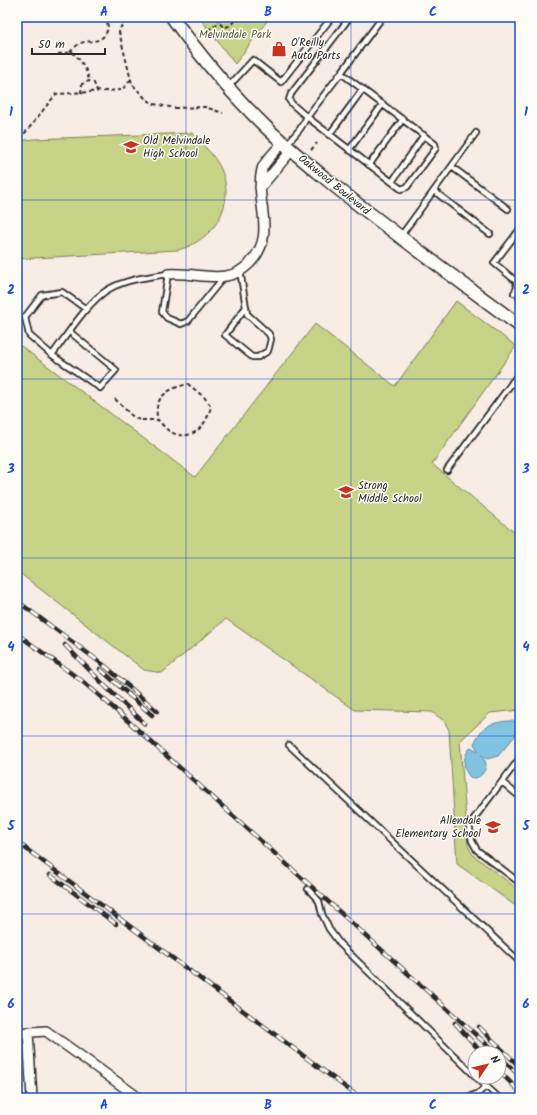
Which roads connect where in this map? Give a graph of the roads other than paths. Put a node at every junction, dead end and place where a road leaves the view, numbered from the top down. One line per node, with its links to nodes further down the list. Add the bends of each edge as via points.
1 (172, 17): 6 (main road, Oakwood Boulevard)
2 (332, 17): 6 (lane, via 281,82 253,60)
3 (350, 17): 9 (lane, via 290,94 293,105)
4 (380, 17): 5 (lane)
5 (341, 72): 7 (lane); 9 (lane)
6 (228, 87): 14 (main road, Oakwood Boulevard)
7 (363, 89): 8 (lane); 12 (lane)
8 (383, 104): 10 (lane); 15 (lane)
9 (307, 117): 12 (lane); 14 (lane)
10 (403, 120): 13 (lane); 16 (lane)
11 (476, 134): 17 (lane)
12 (329, 135): 15 (lane)
13 (424, 135): 18 (lane); 18 (lane, via 436,148 407,187 401,189)
14 (287, 146): 23 (main road, Oakwood Boulevard); 24 (street, via 260,188 265,229 262,246 254,259)
15 (349, 150): 16 (lane)
16 (369, 165): 18 (lane)
17 (452, 167): 19 (lane); 20 (lane)
18 (392, 182)
19 (434, 191): 22 (lane); 23 (lane)
20 (508, 209)
21 (520, 229): 27 (lane, via 494,263 516,281 517,288)
22 (490, 234)
23 (400, 237): 30 (main road, Oakwood Boulevard)
24 (240, 270): 26 (street); 28 (lane)
25 (168, 274): 26 (street); 26 (lane, via 162,312 167,318 182,324 188,321); 29 (lane, via 140,278 109,289)
26 (224, 276)
27 (514, 293)
28 (246, 307): 28 (lane, via 247,314 269,334 271,339 268,351 258,357 252,357 225,335)
29 (86, 309): 31 (lane); 32 (lane, via 62,292 42,295 25,317 29,335)
30 (520, 326)
31 (70, 332): 32 (lane); 32 (lane, via 116,370 100,388)
32 (52, 355)
33 (520, 372): 34 (lane)
34 (512, 382): 35 (lane); 36 (lane)
35 (520, 388)
36 (447, 470)
37 (289, 745): 43 (lane)
38 (520, 758): 39 (lane)
39 (502, 782): 40 (lane); 41 (lane, via 469,825 472,841 477,850)
40 (520, 797)
41 (520, 883)
42 (308, 889): 46 (lane, via 319,901 329,929 340,944)
43 (520, 962)
44 (28, 1032): 45 (street); 49 (street); 50 (street, via 46,1031)
45 (17, 1033)
46 (467, 1067)
47 (486, 1086): 48 (lane, via 479,1093); 51 (lane)
48 (466, 1097)
49 (32, 1098)
50 (139, 1098)
51 (499, 1098)

